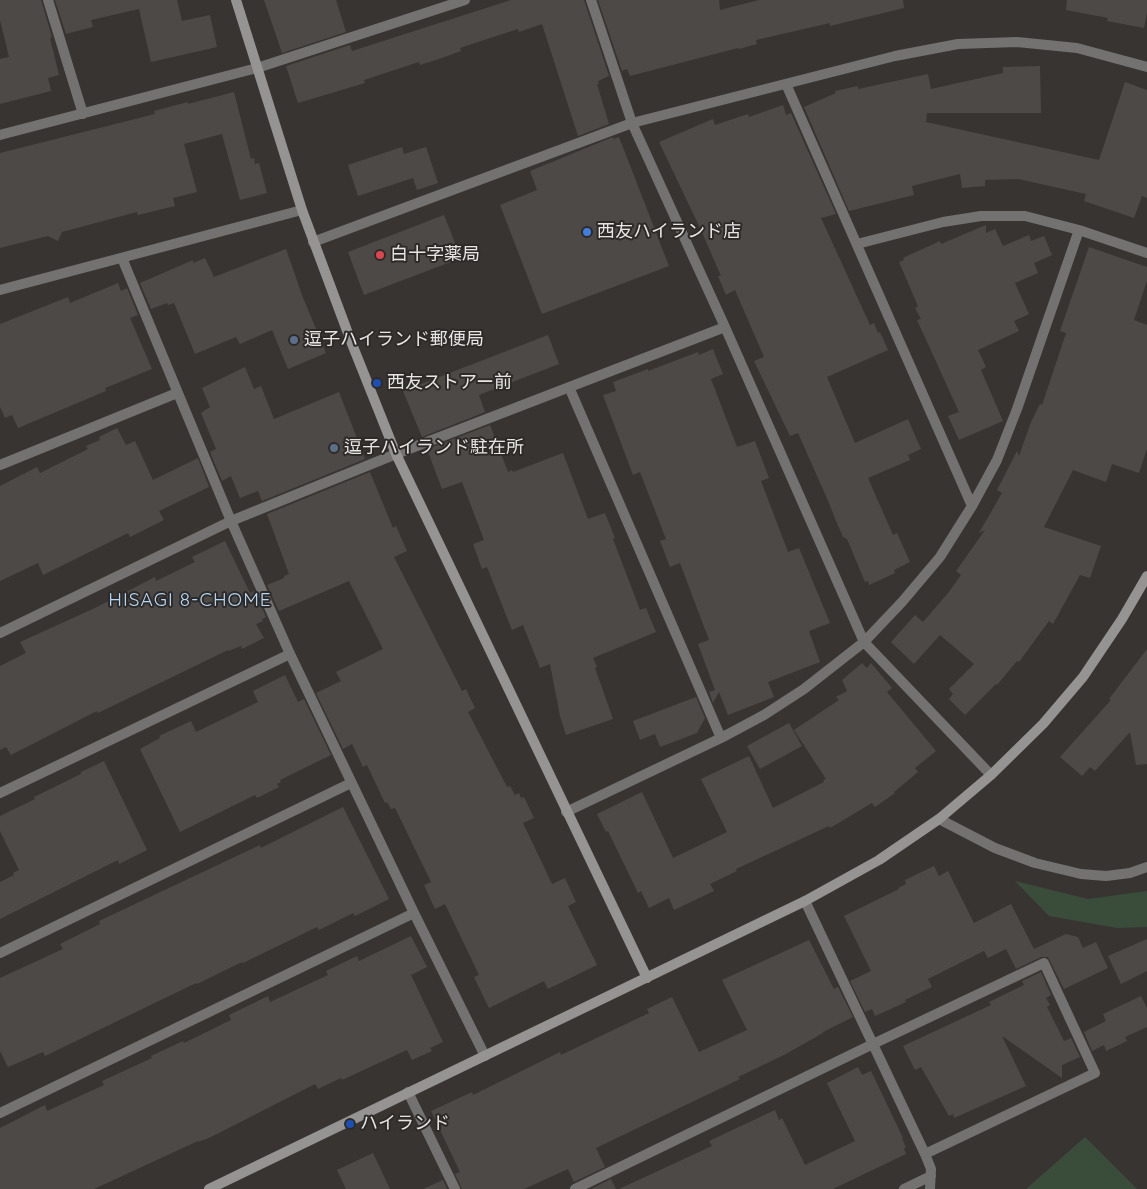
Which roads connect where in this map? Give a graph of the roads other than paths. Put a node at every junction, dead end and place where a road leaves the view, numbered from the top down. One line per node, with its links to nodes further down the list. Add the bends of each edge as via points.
1 (48, 0): 9 (street)
2 (236, 0): 6 (street)
3 (465, 0): 5 (street)
4 (591, 0): 10 (street)
5 (431, 5): 6 (street)
6 (257, 68): 9 (street); 12 (street)
7 (1147, 68): 8 (street, via 1077,48 1017,42 958,44 895,56)
8 (786, 84): 10 (street); 15 (street)
9 (83, 114): 11 (street)
10 (632, 123): 14 (street); 19 (street)
11 (0, 135)
12 (302, 210): 14 (street); 17 (street)
13 (1079, 230): 15 (street, via 1025,216 981,216 943,222); 16 (street); 24 (street, via 1017,409 997,460)
14 (313, 242): 22 (street)
15 (857, 244): 24 (street)
16 (1147, 253)
17 (122, 258): 18 (street); 21 (street)
18 (0, 290)
19 (725, 327): 20 (street); 28 (street)
20 (568, 387): 22 (street); 30 (street)
21 (177, 393): 23 (street); 25 (street)
22 (396, 454): 25 (street); 34 (street)
23 (0, 465)
24 (972, 506): 28 (street, via 940,557)
25 (231, 521): 27 (street); 29 (street)
26 (1147, 576): 31 (street, via 1083,677 1043,724)
27 (0, 633)
28 (864, 642): 30 (street, via 804,690); 31 (street)
29 (290, 654): 32 (street); 33 (street)
30 (721, 738): 34 (street)
31 (991, 775): 35 (street)
32 (351, 783): 38 (street); 39 (street)
33 (0, 793)
34 (566, 812): 40 (street)
35 (939, 819): 36 (street, via 995,848 1035,863 1081,874 1106,876); 37 (street, via 879,860)
36 (1147, 867)
37 (805, 901): 40 (street); 41 (street)
38 (414, 913): 42 (street); 44 (street)
39 (0, 953)
40 (647, 978): 42 (street)
41 (873, 1044): 45 (street); 45 (street, via 1044,963 1095,1073); 49 (street)
42 (485, 1056): 43 (street)
43 (408, 1092): 47 (street); 48 (street)
44 (0, 1113)
45 (925, 1154): 46 (street)
46 (931, 1176): 50 (street); 51 (street)
47 (209, 1189)
48 (455, 1189)
49 (574, 1189)
50 (904, 1189)
51 (930, 1189)

